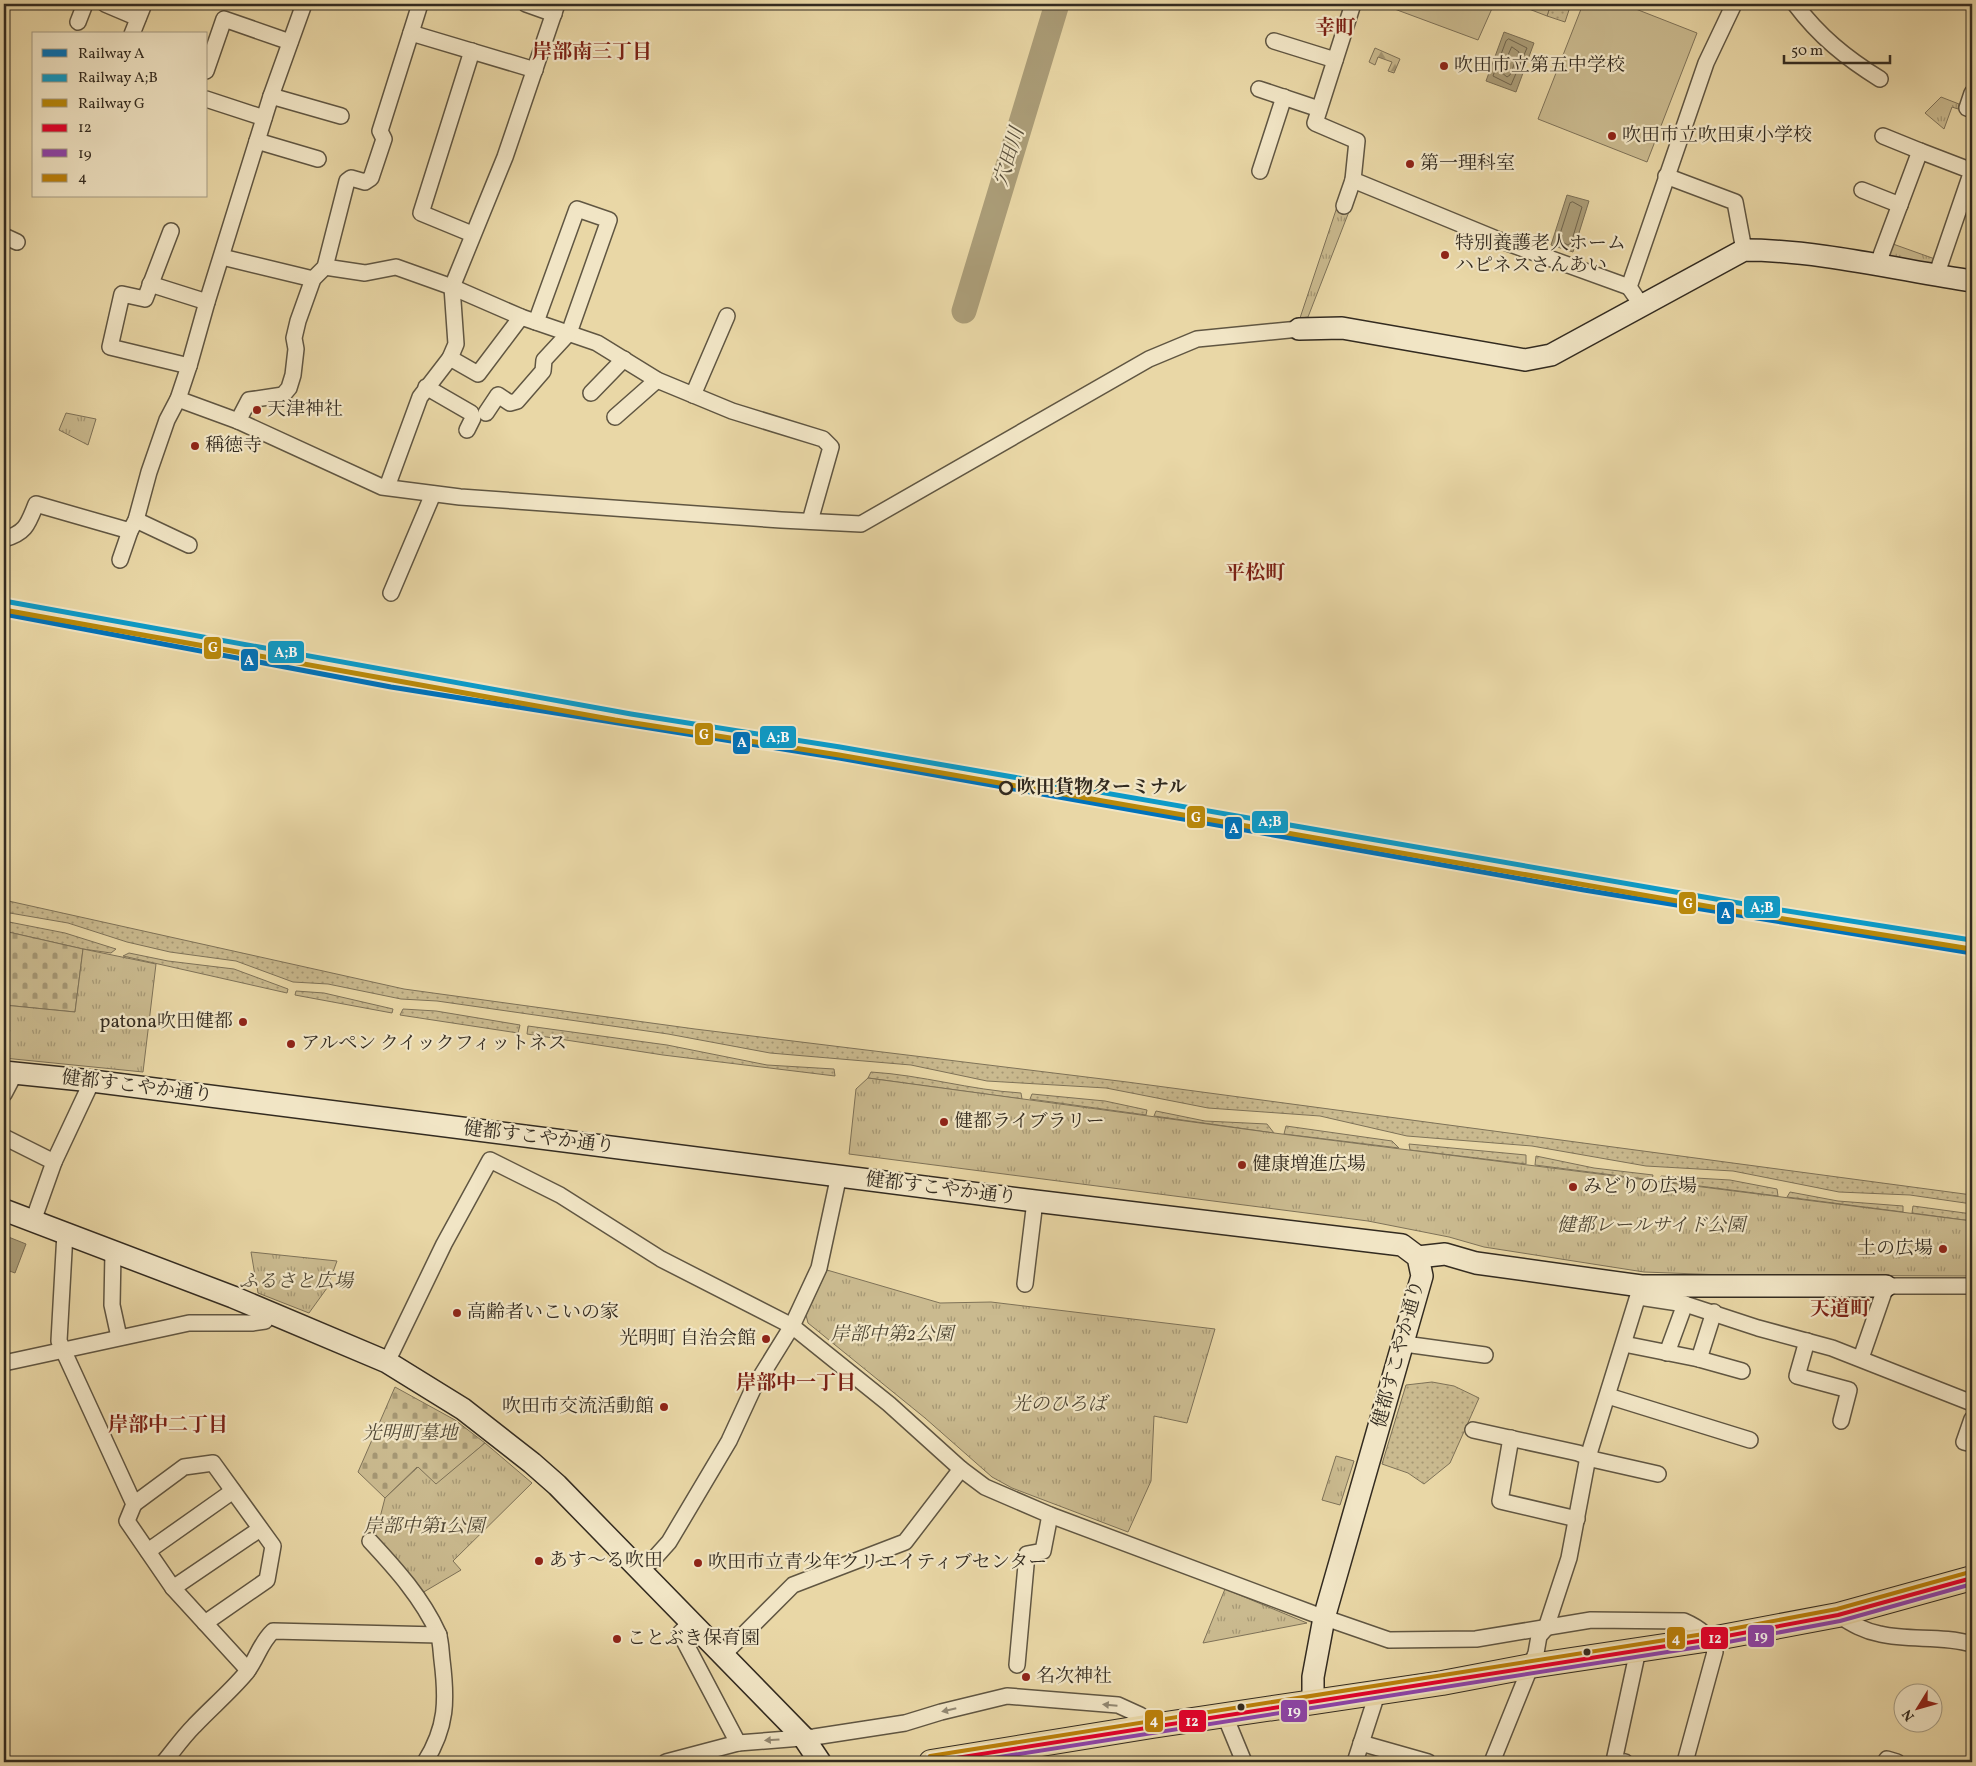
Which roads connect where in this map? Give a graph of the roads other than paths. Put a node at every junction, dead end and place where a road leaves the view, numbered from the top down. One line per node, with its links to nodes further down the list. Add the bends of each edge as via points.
1 (85, 4): 11 (street)
2 (106, 4): 10 (street)
3 (304, 4): 15 (street)
4 (420, 4): 13 (street)
5 (526, 4): 9 (street)
6 (1353, 4): 17 (street)
7 (1734, 4): 35 (street, via 1706,63)
8 (1795, 4): 20 (street, via 1828,42 1850,61)
9 (555, 9): 19 (street)
10 (141, 11): 12 (street)
11 (78, 22)
12 (133, 32)
13 (411, 33): 16 (street); 45 (street, via 380,131 384,139 371,178 365,182 350,178 347,181)
14 (1274, 41): 17 (street)
15 (290, 42): 18 (street, via 224,19); 23 (street)
16 (472, 51): 19 (street); 41 (street, via 421,213)
17 (1335, 60): 26 (street)
18 (208, 66)
19 (535, 70): 41 (street, via 505,157)
20 (1880, 79)
21 (1259, 89): 24 (street)
22 (1972, 93): 27 (street, via 1967,108)
23 (271, 96): 28 (street); 29 (street)
24 (1284, 97): 26 (street); 34 (street)
25 (208, 100): 29 (street)
26 (1319, 109): 36 (street, via 1314,123 1357,141)
27 (1972, 110)
28 (341, 116)
29 (264, 118): 31 (street)
30 (1883, 136): 32 (street)
31 (257, 141): 33 (street); 43 (street)
32 (1920, 151): 38 (street); 46 (street, via 1972,171)
33 (318, 159)
34 (1260, 171)
35 (1666, 176): 42 (street, via 1735,202); 51 (street)
36 (1353, 180): 39 (street); 51 (street, via 1499,240)
37 (1862, 190): 38 (street)
38 (1900, 205): 44 (street)
39 (1344, 206)
40 (171, 231): 49 (street)
41 (472, 234): 50 (street)
42 (1744, 250): 44 (street, via 1767,250); 53 (street)
43 (222, 257): 47 (street); 52 (street)
44 (1877, 266): 46 (street)
45 (325, 267): 47 (street); 50 (street, via 365,273 396,267)
46 (1936, 276): 48 (street)
47 (313, 279): 69 (street, via 294,338 296,349 289,388 283,395 249,400)
48 (1972, 281)
49 (150, 284): 52 (street); 61 (street, via 145,299 122,294 110,347)
50 (452, 287): 54 (street); 59 (street, via 456,344)
51 (1629, 287): 53 (street)
52 (206, 302): 61 (street)
53 (1642, 306): 57 (street, via 1551,355 1525,360 1342,328)
54 (521, 317): 55 (street); 59 (street, via 478,374)
55 (536, 322): 58 (street); 58 (street, via 577,209 609,220)
56 (728, 325): 65 (street)
57 (1299, 329): 73 (street, via 1197,339 1149,359 861,524)
58 (569, 333): 60 (street, via 597,343); 67 (street, via 544,360 543,371 517,401 510,403 498,395)
59 (450, 358): 63 (street)
60 (624, 359): 62 (street); 64 (street)
61 (189, 366): 66 (street)
62 (658, 380): 65 (street); 68 (street)
63 (426, 387): 70 (street, via 471,413 473,418); 71 (street)
64 (591, 393)
65 (693, 395): 73 (street, via 732,411 823,439 831,447)
66 (178, 399): 69 (street); 74 (street, via 167,420)
67 (486, 413)
68 (615, 417)
69 (238, 421): 71 (street)
70 (467, 430)
71 (387, 487): 72 (street)
72 (433, 494): 73 (street); 78 (street)
73 (810, 521)
74 (133, 526): 75 (street, via 36,504 27,525 18,535); 76 (street); 77 (street)
75 (4, 539)
76 (189, 544)
77 (120, 560)
78 (391, 593)
79 (9, 1073): 80 (street, 健都すこやか通り); 81 (street)
80 (92, 1081): 83 (street); 84 (street, 健都すこやか通り)
81 (4, 1094)
82 (4, 1136): 83 (street)
83 (54, 1162): 87 (street)
84 (839, 1176): 85 (street, 健都すこやか通り); 98 (street, via 818,1268)
85 (1035, 1201): 90 (street, 健都すこやか通り, via 1402,1245); 91 (street, via 1021,1263)
86 (4, 1210): 87 (street)
87 (33, 1221): 88 (street)
88 (64, 1233): 89 (street); 103 (street, via 59,1341)
89 (113, 1252): 96 (street); 99 (street, via 112,1305)
90 (1418, 1257): 94 (street, via 1445,1254 1476,1263); 100 (street, 健都すこやか通り, via 1422,1276)
91 (1025, 1284)
92 (1886, 1286): 93 (street); 94 (street); 106 (street)
93 (1972, 1286)
94 (1640, 1292): 95 (street); 102 (street)
95 (1685, 1304): 97 (street); 104 (street)
96 (256, 1307): 99 (street, via 264,1321 189,1323); 108 (street)
97 (1714, 1312): 101 (street); 107 (street)
98 (792, 1326): 108 (street, via 661,1259 560,1195 490,1160 435,1262); 120 (street, via 890,1404); 129 (street, via 753,1389 729,1441 669,1542 652,1561)
99 (119, 1337): 103 (street)
100 (1405, 1341): 105 (street, via 1412,1346); 133 (street, 健都すこやか通り)
101 (1807, 1342): 106 (street); 114 (street, via 1797,1376 1849,1390)
102 (1624, 1344): 104 (street); 111 (street)
103 (65, 1351): 109 (street); 123 (street)
104 (1667, 1353): 107 (street)
105 (1485, 1355)
106 (1861, 1358): 112 (street)
107 (1699, 1359): 110 (street)
108 (388, 1362): 129 (street, via 463,1409 532,1463)
109 (4, 1363)
110 (1742, 1371)
111 (1608, 1396): 117 (street); 119 (street)
112 (1972, 1403)
113 (1972, 1420): 118 (street, via 1964,1442)
114 (1841, 1421)
115 (1473, 1430): 116 (street)
116 (1511, 1438): 119 (street); 125 (street, via 1500,1501)
117 (1750, 1440)
118 (1972, 1444)
119 (1588, 1457): 121 (street); 125 (street)
120 (961, 1469): 124 (street, via 985,1487); 141 (street, via 905,1542 793,1585)
121 (1658, 1474)
122 (233, 1491): 123 (street, via 214,1464 184,1467); 126 (street); 128 (street)
123 (134, 1504): 128 (street, via 127,1521)
124 (1050, 1515): 133 (street); 142 (street, via 1043,1552 1027,1554)
125 (1577, 1519): 136 (street, via 1569,1558)
126 (260, 1529): 131 (street); 135 (street, via 273,1546 267,1580)
127 (370, 1541): 137 (street, via 403,1577)
128 (148, 1551): 131 (street)
129 (636, 1566): 134 (street)
130 (1972, 1578): 132 (main road)
131 (173, 1588): 135 (street)
132 (1838, 1615): 138 (main road); 139 (street, via 1856,1627 1881,1635 1939,1638)
133 (1324, 1618): 136 (street, via 1389,1640 1476,1640); 146 (street, 健都すこやか通り, via 1313,1678)
134 (691, 1622): 141 (street); 150 (street, via 680,1633)
135 (206, 1623): 144 (street)
136 (1546, 1628): 138 (street, via 1590,1620 1684,1621 1698,1627); 143 (street, via 1539,1636)
137 (438, 1634): 144 (street, via 274,1631 263,1640); 154 (street, via 446,1706 443,1724)
138 (1711, 1639): 140 (main road); 163 (street, via 1715,1652)
139 (1972, 1644)
140 (1638, 1650): 143 (main road); 162 (street, via 1614,1760)
141 (724, 1654): 149 (street)
142 (1017, 1665)
143 (1531, 1666): 145 (main road); 161 (street)
144 (248, 1670): 153 (street)
145 (1378, 1691): 146 (main road); 151 (street)
146 (1313, 1701): 147 (main road)
147 (1225, 1716): 148 (main road); 158 (street)
148 (1152, 1726): 149 (street, one-way to 149, via 1140,1715 1118,1705 1007,1696 905,1723); 152 (main road)
149 (804, 1738): 150 (street, one-way to 150); 156 (street)
150 (738, 1743): 155 (street)
151 (1361, 1743): 159 (street); 160 (street)
152 (1017, 1756): 157 (main road)
153 (164, 1762)
154 (425, 1762)
155 (666, 1762)
156 (820, 1762)
157 (932, 1762)
158 (1244, 1762)
159 (1355, 1762)
160 (1428, 1762)
161 (1492, 1762)
162 (1625, 1762)
163 (1685, 1762)
164 (1885, 1762): 165 (street, via 1887,1759)
165 (1896, 1762)

